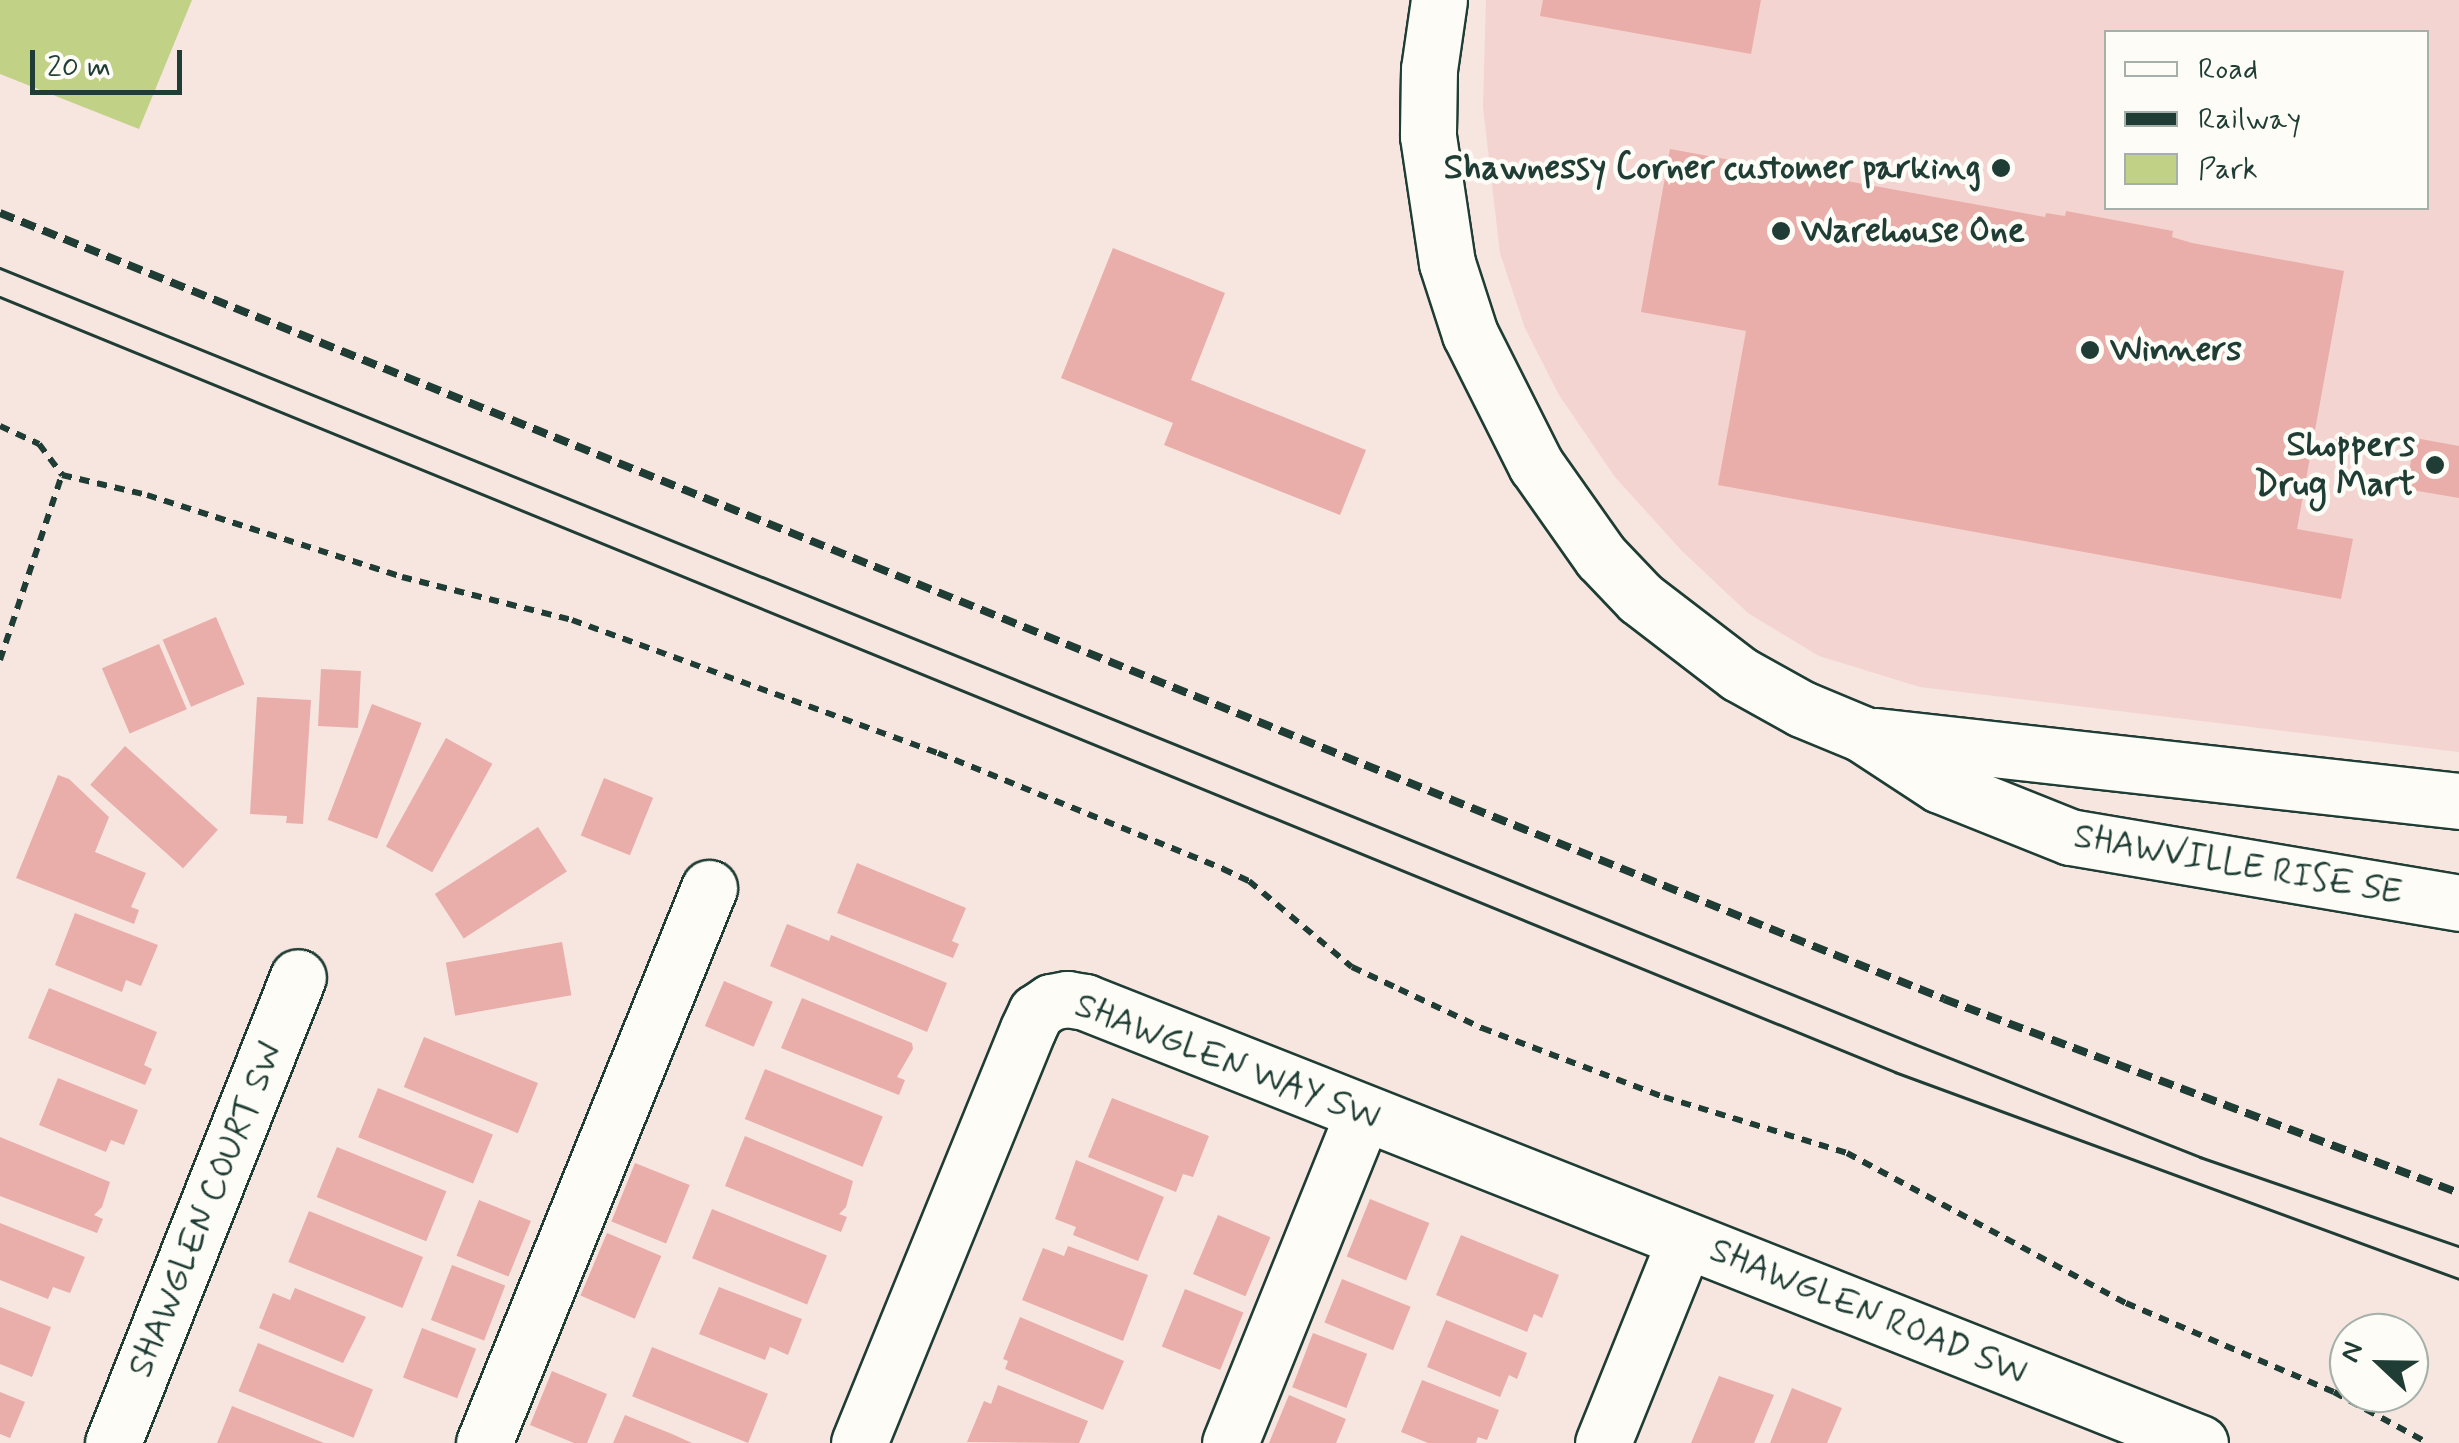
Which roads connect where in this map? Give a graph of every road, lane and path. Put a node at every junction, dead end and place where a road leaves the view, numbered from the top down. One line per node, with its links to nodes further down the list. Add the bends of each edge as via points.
1 (1439, 0): 5 (street, SHAWVILLE RISE SE, via 1428,136 1447,263 1470,334 1536,464 1600,558 1685,636 1802,709)
2 (0, 426): 3 (path, via 39,444)
3 (62, 475): 4 (path); 18 (path, via 147,495 402,577 572,620 938,753 1224,869 1249,881 1352,967 1482,1028 1664,1097 1846,1152 2126,1303 2334,1392)
4 (0, 660)
5 (1862, 734): 6 (street, SHAWVILLE RISE SE); 8 (street, SHAWVILLE RISE SE, via 1940,785 2070,837)
6 (2459, 800)
7 (709, 888): 13 (street)
8 (2459, 903)
9 (298, 977): 12 (street, SHAWGLEN COURT SW)
10 (1363, 1112): 11 (street, SHAWGLEN WAY SW); 14 (street, SHAWGLEN WAY SW, via 1085,1002 1051,1002 1028,1029); 15 (street)
11 (1685, 1240): 16 (street, SHAWGLEN ROAD SW); 17 (street, SHAWGLEN ROAD SW)
12 (113, 1443)
13 (484, 1443)
14 (859, 1443)
15 (1230, 1443)
16 (1603, 1443)
17 (2200, 1443)
18 (2428, 1443)

